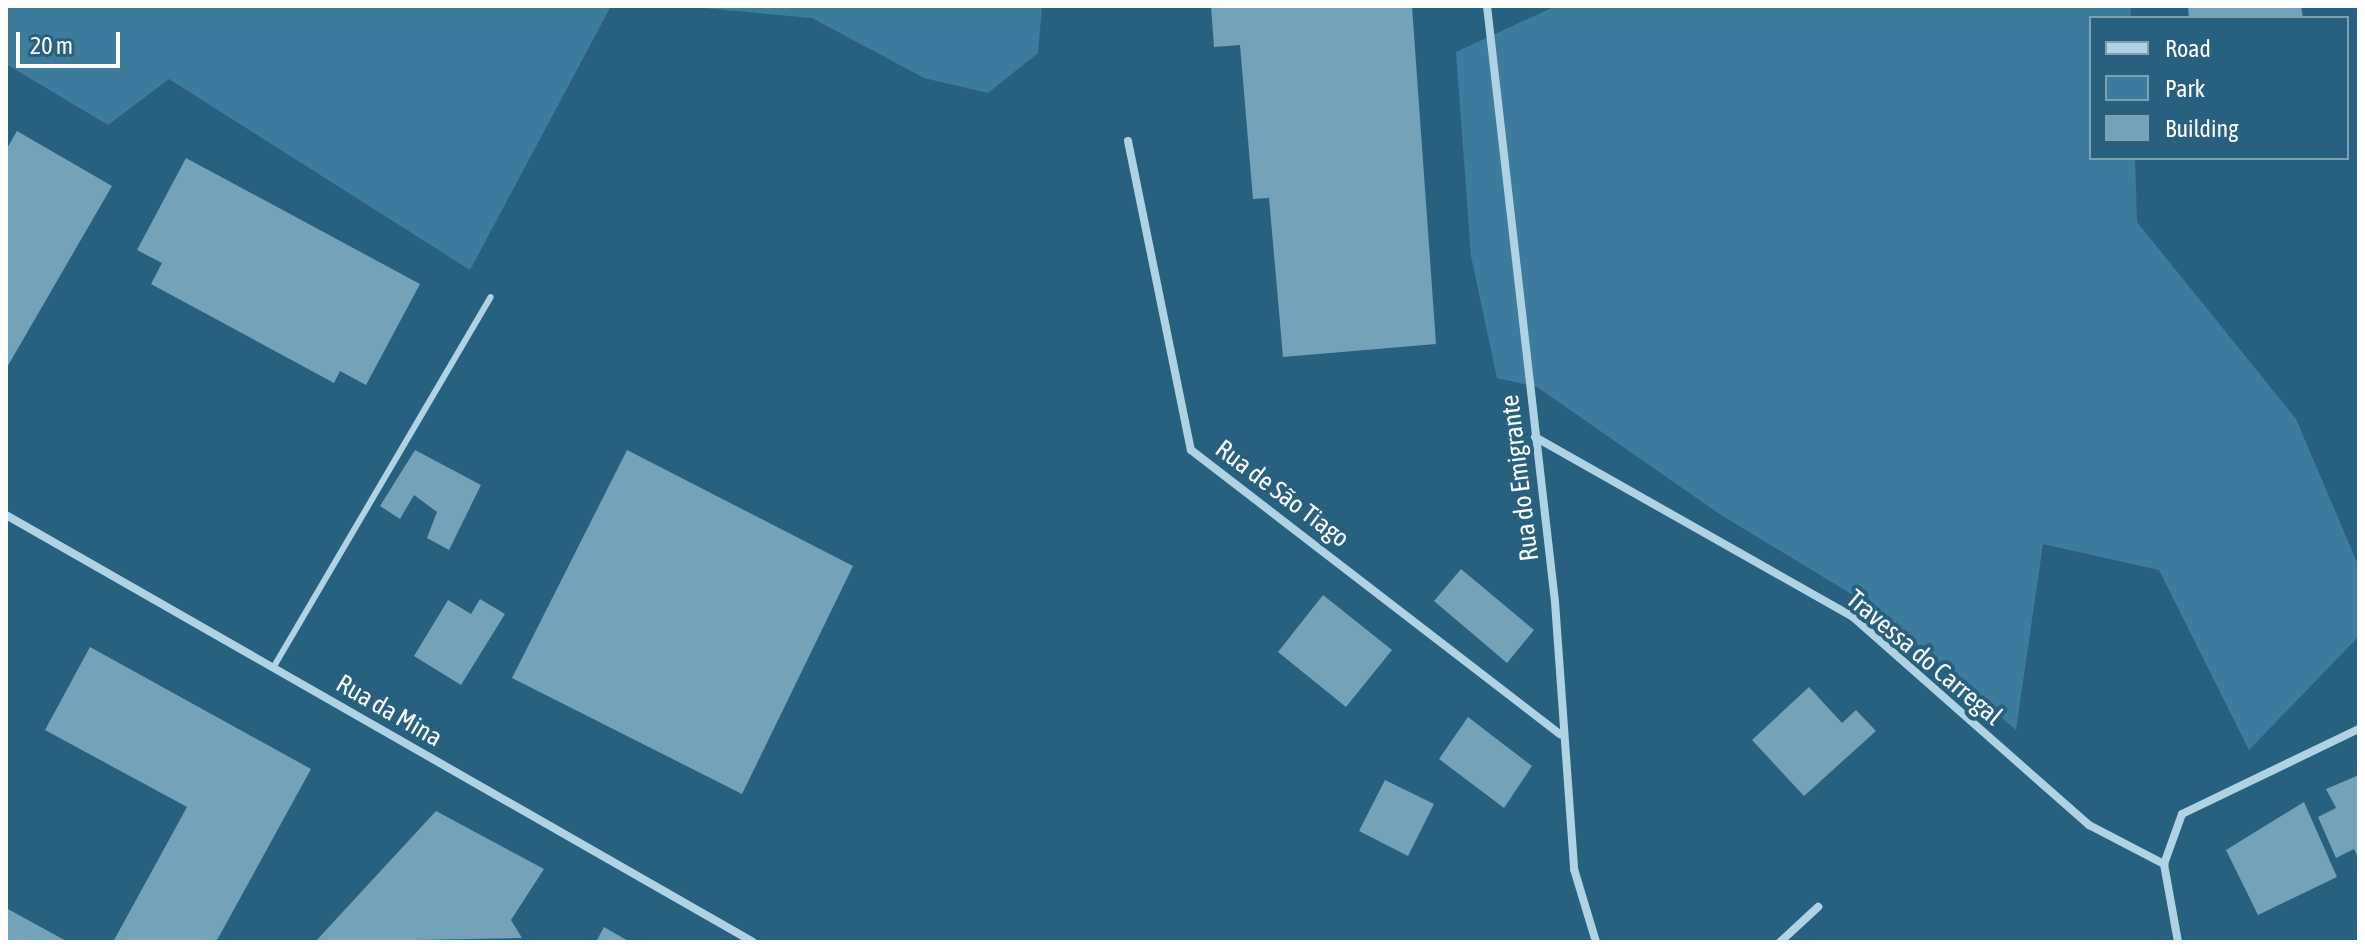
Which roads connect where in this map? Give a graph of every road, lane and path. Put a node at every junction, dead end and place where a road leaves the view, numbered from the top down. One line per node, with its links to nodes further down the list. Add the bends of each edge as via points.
1 (1487, 6): 4 (street, Rua do Emigrante)
2 (1128, 141): 8 (street, Rua de São Tiago, via 1191,450)
3 (491, 297): 6 (lane)
4 (1535, 437): 8 (street, Rua do Emigrante, via 1555,602); 9 (street, Travessa do Carregal, via 1853,617 2089,825)
5 (6, 515): 6 (street, Rua da Mina)
6 (273, 668): 11 (street, Rua da Mina)
7 (2359, 729): 9 (street, via 2182,814)
8 (1560, 734): 12 (street, Rua do Emigrante, via 1574,869)
9 (2164, 864): 14 (street)
10 (1818, 907): 13 (street)
11 (753, 942)
12 (1596, 942)
13 (1780, 942)
14 (2178, 942)

